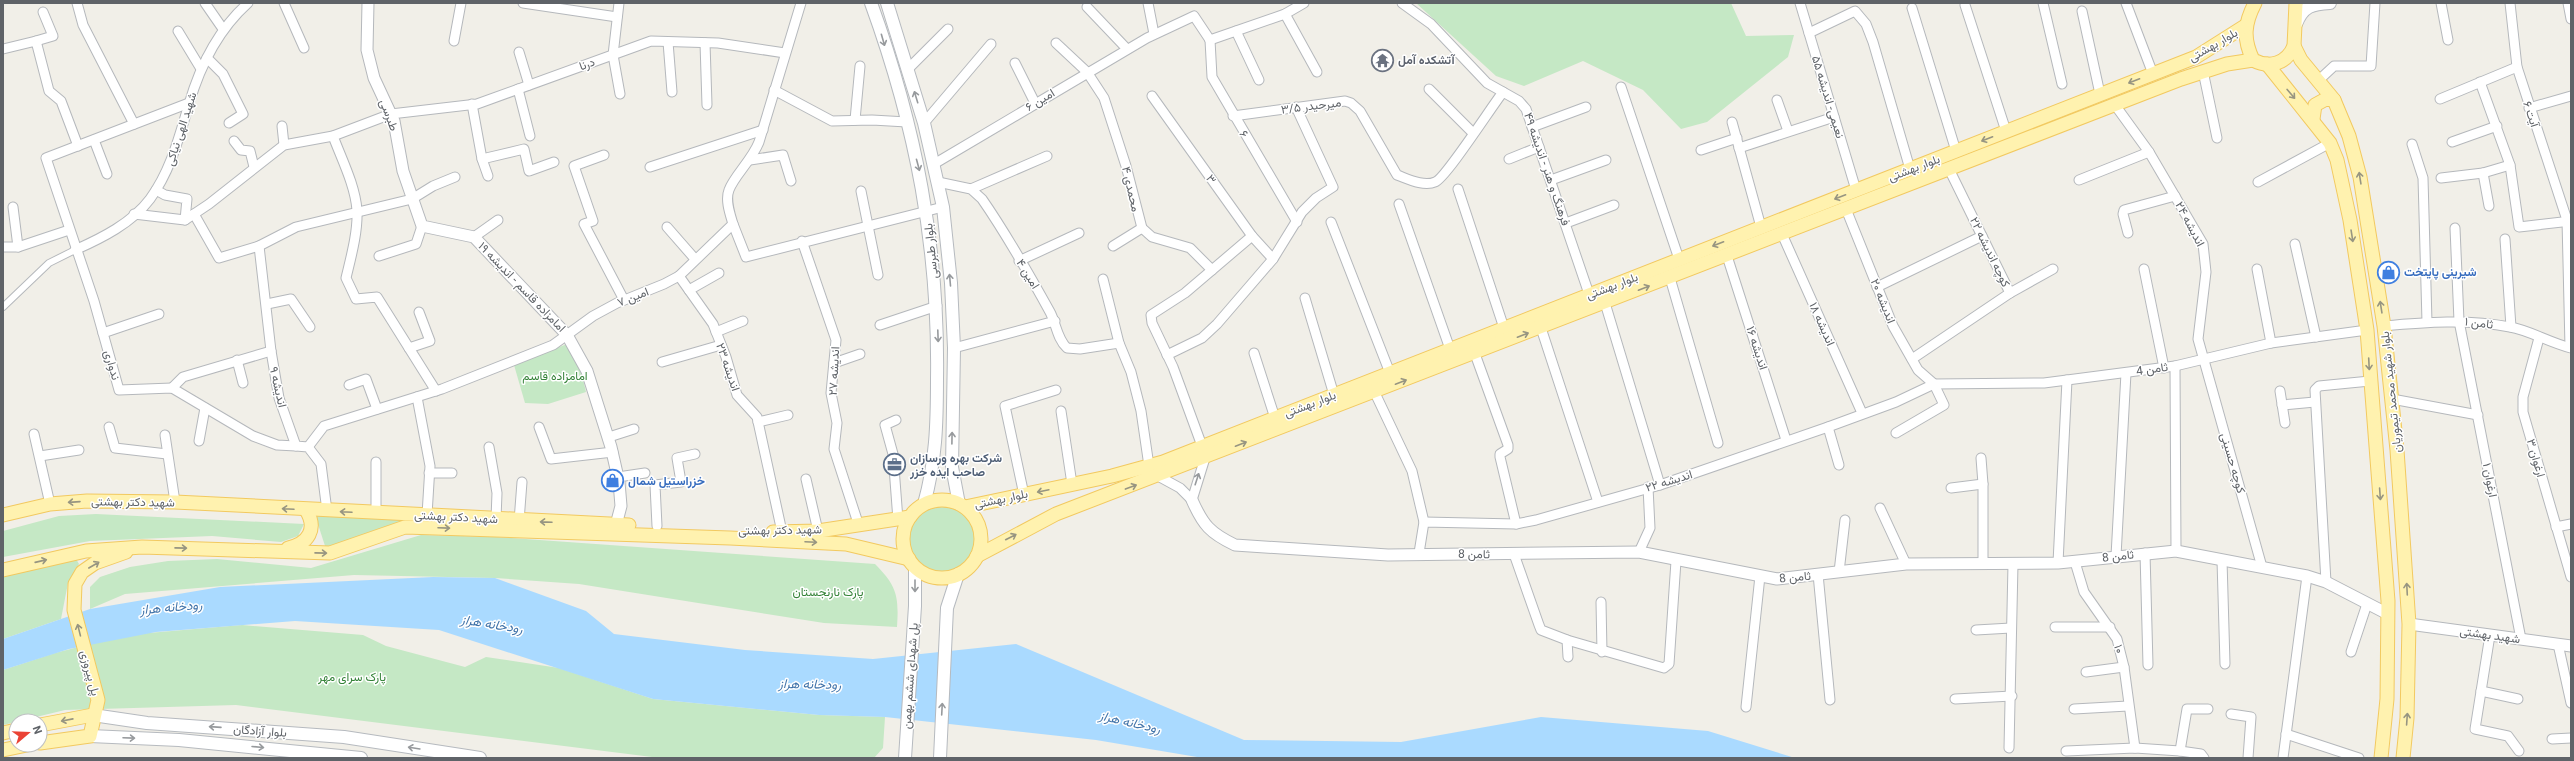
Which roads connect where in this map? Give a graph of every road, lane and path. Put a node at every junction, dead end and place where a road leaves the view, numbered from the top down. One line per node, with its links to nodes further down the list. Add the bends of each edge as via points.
1 (77, 3): 106 (street, via 83,25)
2 (205, 3): 36 (street)
3 (248, 3): 36 (street, شهید الهی نیاکی)
4 (284, 3): 52 (street)
5 (368, 3): 97 (street, طبرسی, via 367,50 374,78)
6 (461, 3): 45 (street)
7 (524, 3): 32 (street)
8 (619, 3): 32 (street)
9 (801, 3): 56 (street)
10 (871, 3): 103 (main road, بلوار طبرسی, one-way to 103)
11 (887, 3): 66 (main road, بلوار طبرسی)
12 (1148, 3): 41 (street)
13 (1402, 3): 81 (street, فرهنگ و هنر - اندیشه ۴۹, via 1431,24 1487,83)
14 (1800, 3): 40 (street, نعیمی- اندیشه ۵۵)
15 (2043, 3): 74 (street)
16 (2126, 3): 70 (street)
17 (2255, 3): 35 (main road)
18 (2296, 3): 34 (main road)
19 (2330, 3): 34 (main road, via 2312,4 2304,8)
20 (2375, 3): 71 (street, via 2371,66 2334,66)
21 (2441, 3): 43 (street)
22 (2510, 3): 64 (street, آیت ۶)
23 (2568, 3): 33 (street)
24 (1298, 4): 31 (street)
25 (1965, 5): 112 (street)
26 (1087, 7): 54 (street)
27 (1853, 7): 40 (street); 141 (street, via 1863,21 1872,42)
28 (1912, 8): 128 (street)
29 (2082, 11): 83 (street)
30 (43, 12): 44 (street, via 52,36)
31 (1285, 14): 38 (street); 69 (street)
32 (617, 17): 57 (street)
33 (2571, 19)
34 (2296, 24): 51 (main road)
35 (2245, 26): 50 (main road, بلوار بهشتی); 59 (main road, via 2247,47)
36 (223, 29): 58 (street, شهید الهی نیاکی)
37 (948, 29): 66 (street)
38 (1236, 31): 42 (street); 72 (street)
39 (178, 32): 65 (street)
40 (1809, 33): 99 (street, نعیمی- اندیشه ۵۵)
41 (1151, 36): 42 (street, امین ۶, via 1194,16); 54 (street, امین ۶)
42 (1210, 40): 98 (street, ۶, via 1212,77)
43 (2448, 40)
44 (36, 41): 53 (street); 124 (street, via 49,91 61,101)
45 (454, 41)
46 (668, 42): 48 (street, درنا); 57 (street, درنا, via 650,41); 80 (street)
47 (1056, 42): 68 (street, محمدی ۴)
48 (705, 43): 56 (street, درنا); 92 (street)
49 (991, 44): 105 (street)
50 (2218, 44): 61 (main road, via 2224,45 2229,51); 70 (main road, بلوار بهشتی, via 2196,57)
51 (2294, 46): 62 (main road, via 2283,61); 71 (main road, بلوار شهید محمد تیموریان, via 2302,60)
52 (304, 48)
53 (3, 49)
54 (1127, 49): 68 (street, امین ۶)
55 (520, 52): 75 (street)
56 (785, 53): 79 (street)
57 (613, 55): 75 (street, درنا); 82 (street)
58 (207, 58): 65 (street, شهید الهی نیاکی); 102 (street, via 223,74 243,114)
59 (2253, 60): 61 (main road, بلوار بهشتی); 62 (main road)
60 (1016, 63): 90 (street)
61 (2227, 64): 67 (main road, بلوار بهشتی)
62 (2267, 64): 101 (main road, بلوار شهید محمد تیموریان, one-way to 101)
63 (860, 66): 100 (street)
64 (2517, 67): 73 (street); 96 (street, آیت ۶)
65 (201, 69): 89 (street, شهید الهی نیاکی)
66 (908, 69): 105 (main road, بلوار طبرسی, one-way to 66)
67 (2203, 71): 93 (main road, بلوار بهشتی); 117 (street)
68 (1087, 72): 90 (street, امین ۶); 181 (street, محمدی ۴, via 1104,98 1126,166)
69 (1317, 72)
70 (2153, 74): 83 (main road, بلوار بهشتی, one-way to 83)
71 (2320, 79): 88 (main road, بلوار شهید محمد تیموریان)
72 (1260, 80)
73 (2480, 82): 86 (street); 108 (street)
74 (2062, 84)
75 (529, 85): 77 (street, درنا)
76 (1621, 87): 202 (street)
77 (518, 89): 91 (street, درنا); 115 (street)
78 (1429, 89): 113 (street)
79 (774, 90): 100 (street, via 832,121); 110 (street)
80 (672, 92)
81 (1503, 92): 109 (street, فرهنگ و هنر - اندیشه ۴۹, via 1519,101 1526,109); 113 (street)
82 (620, 94)
83 (2100, 94): 112 (main road, بلوار بهشتی)
84 (1152, 96): 187 (street, ۳)
85 (2571, 96): 96 (street)
86 (2440, 99)
87 (1777, 100): 111 (street)
88 (2334, 100): 101 (main road, via 2320,100 2315,105); 232 (main road, بلوار شهید محمد تیموریان, one-way to 88, via 2360,177 2349,136)
89 (189, 103): 106 (street); 155 (street, شهید الهی نیاکی, via 177,148)
90 (1035, 103): 137 (street, امین ۶)
91 (472, 104): 97 (street, درنا); 132 (street)
92 (706, 105)
93 (2115, 105): 129 (street, اندیشه ۲۴); 142 (main road, بلوار بهشتی)
94 (1296, 107): 98 (street, میرحیدر ۳/۵); 113 (street, میرحیدر ۳/۵, via 1344,101 1351,103 1360,111 1397,176 1424,183 1435,182 1450,167); 173 (street, via 1333,187 1316,198 1302,212)
95 (1586, 107): 109 (street)
96 (2529, 108): 172 (street, آیت ۶)
97 (391, 114): 114 (street, درنا); 159 (street, طبرسی)
98 (1232, 116): 173 (street, ۶)
99 (1834, 117): 111 (street); 156 (street, نعیمی- اندیشه ۵۵)
100 (855, 120): 103 (street)
101 (2313, 120): 121 (main road, بلوار شهید محمد تیموریان)
102 (229, 122)
103 (907, 122): 167 (main road, بلوار طبرسی, one-way to 167)
104 (1732, 122): 116 (street)
105 (924, 123): 137 (main road, بلوار طبرسی)
106 (134, 124): 118 (street)
107 (282, 126): 122 (street)
108 (2497, 126): 120 (street); 138 (street)
109 (1532, 127): 125 (street, فرهنگ و هنر - اندیشه ۴۹)
110 (763, 130): 134 (street); 140 (street)
111 (1788, 131): 126 (street)
112 (2006, 131): 128 (main road, بلوار بهشتی, one-way to 128)
113 (1473, 133)
114 (333, 136): 122 (street, درنا); 166 (street, via 347,172)
115 (530, 136)
116 (1737, 138): 126 (street); 127 (street)
117 (2217, 138)
118 (94, 140): 124 (street); 144 (street)
119 (234, 140): 139 (street, via 241,150 250,151)
120 (2452, 142)
121 (2330, 143): 152 (street); 237 (main road, بلوار شهید محمد تیموریان, one-way to 237, via 2343,183)
122 (284, 144): 139 (street)
123 (2412, 144): 230 (street, via 2423,178)
124 (78, 146): 183 (street, ندواری, via 46,158)
125 (1539, 147): 133 (street); 148 (street, فرهنگ و هنر - اندیشه ۴۹)
126 (1739, 148): 180 (street)
127 (1701, 150)
128 (1956, 151): 141 (main road, بلوار بهشتی)
129 (2149, 152): 149 (street); 158 (street, اندیشه ۲۴)
130 (604, 155): 220 (street, via 574,166 593,221 584,224)
131 (1047, 156): 153 (street)
132 (482, 159): 136 (street, via 524,149 528,171); 145 (street)
133 (1509, 159)
134 (750, 160): 150 (street, via 783,155); 176 (street, via 729,190 728,204)
135 (1606, 160): 148 (street)
136 (554, 162)
137 (934, 164): 151 (main road, بلوار طبرسی)
138 (2510, 165): 143 (street); 172 (street, via 2519,227)
139 (254, 167): 169 (street)
140 (650, 167)
141 (1910, 169): 156 (main road, بلوار بهشتی)
142 (1950, 169): 165 (main road, بلوار بهشتی); 188 (street, کوچه اندیشه ۲۲)
143 (2483, 173): 147 (street); 162 (street)
144 (107, 174)
145 (488, 176)
146 (455, 178): 159 (street, via 433,186)
147 (2441, 178)
148 (1551, 180): 175 (street, فرهنگ و هنر - اندیشه ۴۹)
149 (2079, 180)
150 (791, 181)
151 (938, 182): 153 (street); 164 (main road, بلوار طبرسی)
152 (2258, 182)
153 (971, 189): 203 (street, امین ۴, via 994,216)
154 (1458, 189): 235 (street)
155 (156, 190): 168 (street, شهید الهی نیاکی); 170 (street, via 165,195 188,199)
156 (1856, 190): 180 (main road, بلوار بهشتی, one-way to 180)
157 (861, 191): 177 (street)
158 (2175, 196): 185 (street, via 2124,210); 257 (street, اندیشه ۲۴, via 2203,244 2205,259 2198,332)
159 (412, 199): 166 (street); 178 (street, طبرسی)
160 (1399, 204): 249 (street)
161 (1614, 205): 175 (street)
162 (2489, 206)
163 (13, 207): 196 (street)
164 (943, 208): 167 (street); 247 (main road, بلوار طبرسی, one-way to 164)
165 (1846, 210): 186 (main road, بلوار بهشتی); 215 (street, اندیشه ۲۰)
166 (357, 211): 193 (street, via 296,227); 246 (street, via 346,278 356,299 378,297)
167 (927, 211): 177 (street); 223 (main road, بلوار طبرسی)
168 (134, 214): 170 (street); 197 (street, شهید الهی نیاکی, via 97,240)
169 (194, 214): 170 (street); 193 (street, via 219,258)
170 (185, 220)
171 (498, 220): 189 (street)
172 (2569, 220): 248 (street, آیت ۶)
173 (1297, 222): 201 (street)
174 (1331, 222): 262 (street)
175 (1566, 223): 218 (street, فرهنگ و هنر - اندیشه ۴۹)
176 (733, 224): 191 (street, via 746,257); 200 (street, امین ۷)
177 (869, 224): 191 (street); 211 (street)
178 (422, 226): 189 (street, امامزاده قاسم - اندیشه ۱۹); 198 (street, via 416,244)
179 (667, 227): 200 (street)
180 (1762, 227): 202 (main road, بلوار بهشتی, one-way to 202)
181 (1142, 228): 194 (street); 208 (street, محمدی ۴, via 1152,237 1190,248)
182 (2455, 228): 229 (street, ارغوان ۱)
183 (69, 230): 196 (street); 197 (street, ندواری)
184 (1079, 233): 203 (street)
185 (2128, 233)
186 (1782, 234): 199 (main road, بلوار بهشتی); 283 (street, اندیشه ۱۸)
187 (1252, 236): 201 (street, ۳); 208 (street)
188 (1982, 236): 215 (street); 217 (street, کوچه اندیشه ۲۲)
189 (474, 237): 240 (street, امامزاده قاسم - اندیشه ۱۹)
190 (2505, 239): 234 (street)
191 (802, 241): 259 (street, اندیشه ۲۷, via 836,340)
192 (2295, 244): 241 (street)
193 (259, 246): 222 (street, اندیشه ۹)
194 (1113, 246)
195 (3, 247): 196 (street)
196 (18, 247)
197 (75, 250): 224 (street, via 49,262); 238 (street, ندواری)
198 (379, 256)
199 (1727, 256): 209 (main road, بلوار بهشتی); 299 (street, اندیشه ۱۶)
200 (695, 259): 212 (street, امین ۷)
201 (1273, 259): 254 (street, via 1202,338)
202 (1679, 259): 204 (main road, بلوار بهشتی); 209 (main road)
203 (1019, 261): 228 (street, امین ۴)
204 (1665, 265): 213 (main road); 218 (main road, بلوار بهشتی)
205 (2054, 269): 217 (street)
206 (2144, 269): 261 (street)
207 (2257, 269): 244 (street)
208 (1212, 270): 254 (street, via 1185,293 1154,312 1151,319)
209 (1684, 272): 213 (main road, بلوار بهشتی)
210 (719, 273): 216 (street)
211 (878, 275)
212 (679, 276): 216 (street, اندیشه ۲۳); 220 (street, امین ۷)
213 (1670, 278): 221 (main road, بلوار بهشتی, one-way to 213); 301 (street)
214 (1103, 280): 243 (street)
215 (1877, 287): 255 (street, اندیشه ۲۰, via 1893,326)
216 (689, 290): 239 (street, اندیشه ۲۳)
217 (2010, 293): 255 (street, کوچه اندیشه ۲۲)
218 (1589, 294): 235 (main road, بلوار بهشتی)
219 (1305, 298): 274 (street)
220 (624, 300): 240 (street, امین ۷, via 593,316)
221 (1605, 303): 236 (main road, بلوار بهشتی); 326 (street)
222 (267, 304): 233 (street, via 291,299); 250 (street, اندیشه ۹)
223 (937, 306): 231 (street); 334 (main road, بلوار طبرسی, one-way to 334, via 935,455)
224 (3, 307)
225 (419, 312): 246 (street, via 430,341)
226 (159, 314): 238 (street)
227 (743, 321): 239 (street)
228 (1055, 321): 243 (street, امین ۴, via 1063,344 1071,349); 247 (street)
229 (2459, 321): 230 (street, ثامن ۱); 234 (street, ثامن ۱); 286 (street, ارغوان ۱)
230 (2427, 322): 232 (street, ثامن ۱)
231 (880, 325)
232 (2384, 326): 276 (main road, بلوار شهید محمد تیموریان)
233 (310, 327)
234 (2511, 327): 242 (street, ثامن ۱)
235 (1504, 328): 249 (main road, بلوار بهشتی)
236 (1541, 328): 253 (main road, بلوار بهشتی, one-way to 236); 332 (street)
237 (2367, 330): 241 (street, ثامن 4); 265 (main road, بلوار شهید محمد تیموریان, one-way to 265)
238 (103, 332): 269 (street, ندواری, via 119,390)
239 (716, 332): 245 (street, اندیشه ۲۳)
240 (567, 335): 271 (street, امین ۷, via 531,355); 298 (street, امامزاده قاسم - اندیشه ۱۹, via 587,371)
241 (2316, 337): 244 (street, ثامن 4)
242 (2539, 338): 248 (street, ثامن ۱); 352 (street, ارغوان ۳, via 2522,397 2523,412)
243 (1119, 343): 316 (street, via 1131,372)
244 (2271, 344): 257 (street, ثامن 4)
245 (721, 345): 258 (street); 289 (street, اندیشه ۲۳, via 738,395 757,417)
246 (409, 348): 271 (street)
247 (954, 348): 335 (main road, بلوار طبرسی, one-way to 247, via 952,468)
248 (2571, 348)
249 (1450, 349): 262 (main road, بلوار بهشتی)
250 (271, 351): 256 (street); 302 (street, اندیشه ۹, via 279,398)
251 (860, 354): 259 (street)
252 (1254, 354): 287 (street)
253 (1475, 354): 273 (main road, بلوار بهشتی, one-way to 253); 347 (street, via 1508,445 1508,449 1500,454 1500,457)
254 (1167, 355): 308 (street)
255 (1912, 359): 267 (street, اندیشه ۲۰, via 1918,370)
256 (237, 360): 266 (street); 269 (street, via 183,377)
257 (2204, 360): 260 (street, ثامن 4); 372 (street, کوچه حسینی)
258 (662, 362)
259 (834, 363): 351 (street, اندیشه ۲۷, via 831,393 837,423 834,449)
260 (2175, 366): 261 (street, ثامن 4); 357 (street)
261 (2164, 368): 263 (street, ثامن 4)
262 (1390, 373): 274 (main road, بلوار بهشتی)
263 (2126, 373): 264 (street, ثامن 4); 363 (street)
264 (2067, 380): 267 (street, ثامن 4, via 2044,383); 368 (street)
265 (2370, 381): 277 (street, via 2316,387); 284 (main road, بلوار شهید محمد تیموریان)
266 (243, 383)
267 (1934, 384): 283 (street, اندیشه ۲۲); 295 (street, via 1944,405)
268 (349, 385): 280 (street, via 366,380)
269 (172, 388): 279 (street)
270 (1056, 390): 329 (street, via 1004,406)
271 (436, 391): 275 (street, امین ۷)
272 (2280, 391): 278 (street)
273 (1374, 393): 308 (main road, بلوار بهشتی, one-way to 273); 346 (street, via 1412,471)
274 (1334, 395): 287 (main road, بلوار بهشتی)
275 (417, 397): 280 (street, امین ۷); 317 (street)
276 (2392, 399): 285 (main road, بلوار شهید محمد تیموریان); 286 (street)
277 (2315, 402): 278 (street); 380 (street)
278 (2282, 405): 290 (street)
279 (205, 408): 300 (street); 302 (street, via 253,436 277,445)
280 (377, 409): 303 (street, امین ۷, via 324,426)
281 (1061, 411): 324 (street)
282 (788, 414): 289 (street)
283 (1862, 414): 292 (street, اندیشه ۲۲)
284 (2374, 415): 285 (main road, via 2378,420 2384,421); 309 (main road, بلوار شهید محمد تیموریان)
285 (2394, 415): 306 (main road, بلوار شهید محمد تیموریان)
286 (2478, 415): 390 (street, ارغوان ۱)
287 (1275, 418): 308 (main road, بلوار بهشتی)
288 (896, 420): 343 (street, via 885,425 893,454)
289 (758, 422): 354 (street, اندیشه ۲۳)
290 (2285, 422)
291 (109, 427): 310 (street, via 115,448)
292 (1828, 427): 299 (street, اندیشه ۲۲); 315 (street)
293 (539, 428): 307 (street, via 551,459)
294 (634, 429): 298 (street)
295 (1896, 433)
296 (34, 434): 312 (street)
297 (165, 435): 310 (street)
298 (608, 437): 307 (street, امامزاده قاسم - اندیشه ۱۹)
299 (1786, 440): 326 (street, اندیشه ۲۲)
300 (199, 441)
301 (1718, 443)
302 (296, 446): 303 (street)
303 (308, 447): 338 (street, via 321,464)
304 (490, 447): 342 (street, via 497,493)
305 (79, 450): 312 (street)
306 (2397, 450): 309 (main road, via 2385,447); 384 (main road, بلوار شهید محمد تیموریان, one-way to 306)
307 (612, 452): 320 (street, امامزاده قاسم - اندیشه ۱۹)
308 (1203, 452): 316 (main road, بلوار بهشتی); 321 (main road, بلوار بهشتی); 330 (street, one-way to 308)
309 (2377, 453): 383 (main road, بلوار شهید محمد تیموریان, one-way to 383)
310 (167, 454): 331 (street)
311 (695, 454): 350 (street, via 677,458 681,482 655,485)
312 (40, 456): 333 (street)
313 (1981, 458): 325 (street)
314 (376, 462): 339 (street)
315 (1839, 465)
316 (1149, 466): 324 (main road, بلوار بهشتی)
317 (430, 473): 318 (street); 341 (street)
318 (452, 473)
319 (645, 473): 320 (street)
320 (618, 476): 349 (street, امامزاده قاسم - اندیشه ۱۹, via 621,506)
321 (1158, 476): 330 (street, via 1180,488); 362 (main road, بلوار بهشتی, one-way to 321, via 1056,514)
322 (806, 480): 353 (street)
323 (522, 482): 345 (street)
324 (1072, 484): 329 (main road, بلوار بهشتی, one-way to 329)
325 (1983, 484): 328 (street); 370 (street)
326 (1660, 485): 327 (street, اندیشه ۲۲)
327 (1648, 487): 332 (street, اندیشه ۲۲); 358 (street, via 1650,528)
328 (1951, 488)
329 (1024, 495): 335 (main road, بلوار بهشتی)
330 (1192, 500): 359 (street, ثامن 8, via 1202,523 1216,536 1235,546 1388,555)
331 (174, 502): 333 (main road, شهید دکتر بهشتی, one-way to 333, via 87,501); 337 (main road, شهید دکتر بهشتی, one-way to 331)
332 (1598, 502): 347 (street, اندیشه ۲۲)
333 (50, 504): 340 (main road, شهید دکتر بهشتی)
334 (924, 504): 335 (main road, via 941,500); 343 (main road)
335 (962, 505): 362 (main road, via 978,524 981,546)
336 (1880, 508): 369 (street)
337 (306, 510): 338 (main road, شهید دکتر بهشتی); 356 (main road, via 312,523 309,538 297,547)
338 (327, 511): 339 (main road, شهید دکتر بهشتی, one-way to 338)
339 (376, 513): 341 (main road, شهید دکتر بهشتی)
340 (3, 515)
341 (427, 515): 342 (main road, شهید دکتر بهشتی)
342 (496, 519): 345 (main road, شهید دکتر بهشتی)
343 (904, 519): 351 (main road, شهید دکتر بهشتی); 367 (main road, via 903,538)
344 (1845, 520): 374 (street)
345 (519, 521): 349 (main road, شهید دکتر بهشتی, one-way to 345)
346 (1424, 522): 347 (street, اندیشه ۲۲); 359 (street)
347 (1516, 524)
348 (2571, 524): 352 (street)
349 (616, 525): 350 (main road, شهید دکتر بهشتی)
350 (657, 526): 354 (main road, شهید دکتر بهشتی)
351 (859, 526): 353 (main road, شهید دکتر بهشتی)
352 (2556, 527): 379 (street, ارغوان ۳)
353 (818, 531): 354 (main road, شهید دکتر بهشتی)
354 (782, 532)
355 (142, 547): 356 (main road, one-way to 356); 373 (main road, one-way to 355, via 86,551); 412 (main road, پل پیروزی, one-way to 355, via 98,700 74,610 75,584 82,572 95,563)
356 (283, 550): 367 (main road, شهید دکتر بهشتی, one-way to 367, via 330,553 405,527 846,544)
357 (2176, 551): 360 (street, ثامن 8); 364 (street, ثامن 8)
358 (1639, 552): 361 (street, ثامن 8); 365 (street, ثامن 8)
359 (1419, 553): 361 (street, ثامن 8)
360 (2145, 553): 363 (street, ثامن 8); 398 (street)
361 (1514, 554): 391 (street, via 1541,630)
362 (977, 556): 375 (main road, via 972,564)
363 (2116, 556): 366 (street, ثامن 8)
364 (2222, 560): 372 (street, ثامن 8); 397 (street)
365 (1676, 561): 377 (street, ثامن 8); 394 (street, via 1669,664 1664,668)
366 (2075, 562): 368 (street, ثامن 8); 386 (street, ۱۰, via 2084,592)
367 (912, 563): 375 (main road, via 935,577 947,578); 424 (main road, پل شهدای ششم بهمن, one-way to 424, via 915,606)
368 (2058, 563): 371 (street, ثامن 8)
369 (1906, 564): 370 (street, ثامن 8); 374 (street, ثامن 8)
370 (1983, 564): 371 (street, ثامن 8)
371 (2013, 564): 387 (street)
372 (2262, 567): 378 (street, ثامن 8)
373 (3, 570)
374 (1839, 572): 376 (street, ثامن 8)
375 (958, 574): 427 (main road, one-way to 375, via 947,608)
376 (1818, 574): 377 (street, ثامن 8, via 1777,579); 405 (street)
377 (1760, 576): 408 (street)
378 (2308, 576): 380 (street, ثامن 8); 414 (street)
379 (2571, 577)
380 (2326, 582): 382 (street, ثامن 8)
381 (1601, 602): 394 (street)
382 (2367, 604): 383 (street, ثامن 8); 395 (street)
383 (2388, 614): 425 (main road, بلوار شهید محمد تیموریان, via 2387,699)
384 (2409, 624): 389 (street, شهید بهشتی); 428 (main road, بلوار شهید محمد تیموریان, one-way to 384, via 2407,718)
385 (2055, 627): 386 (street)
386 (2110, 627): 399 (street, ۱۰, via 2117,639)
387 (2011, 628): 388 (street); 402 (street)
388 (1976, 630)
389 (2490, 635): 390 (street, شهید بهشتی); 401 (street)
390 (2522, 639): 392 (street, شهید بهشتی)
391 (1567, 640): 394 (street); 396 (street)
392 (2558, 644): 393 (street, شهید بهشتی); 406 (street)
393 (2571, 646)
394 (1602, 652)
395 (2351, 652)
396 (1568, 657)
397 (2224, 664)
398 (2148, 665)
399 (2124, 668): 400 (street); 407 (street, ۱۰)
400 (2086, 672)
401 (2481, 691): 404 (street); 423 (street, via 2475,729 2508,736)
402 (2012, 696): 403 (street); 419 (street)
403 (1955, 699)
404 (2518, 699)
405 (1830, 700)
406 (2571, 703)
407 (2128, 706): 409 (street); 420 (street, ۱۰)
408 (1746, 707)
409 (2074, 709)
410 (2208, 709): 422 (street, via 2187,709)
411 (2231, 714): 433 (street, via 2251,717)
412 (93, 715): 413 (main road, بلوار آزادگان, one-way to 413); 415 (main road, پل پیروزی); 430 (main road, بلوار آزادگان, one-way to 412, via 344,737 147,723)
413 (48, 723)
414 (2286, 734): 434 (street); 435 (street)
415 (90, 736): 418 (main road, بلوار آزادگان); 426 (main road, بلوار آزادگان, one-way to 426, via 179,740)
416 (2571, 738): 417 (street)
417 (2552, 739)
418 (48, 742)
419 (2010, 748)
420 (2135, 748): 421 (street); 422 (street)
421 (2066, 751)
422 (2180, 751): 432 (street, via 2201,754)
423 (2518, 751)
424 (905, 752): 431 (main road)
425 (2381, 752): 428 (main road)
426 (293, 754): 429 (main road, بلوار آزادگان)
427 (941, 755)
428 (2403, 755)
429 (361, 758)
430 (480, 758)
431 (899, 758)
432 (2204, 758)
433 (2248, 758)
434 (2283, 758)
435 (2359, 758)

